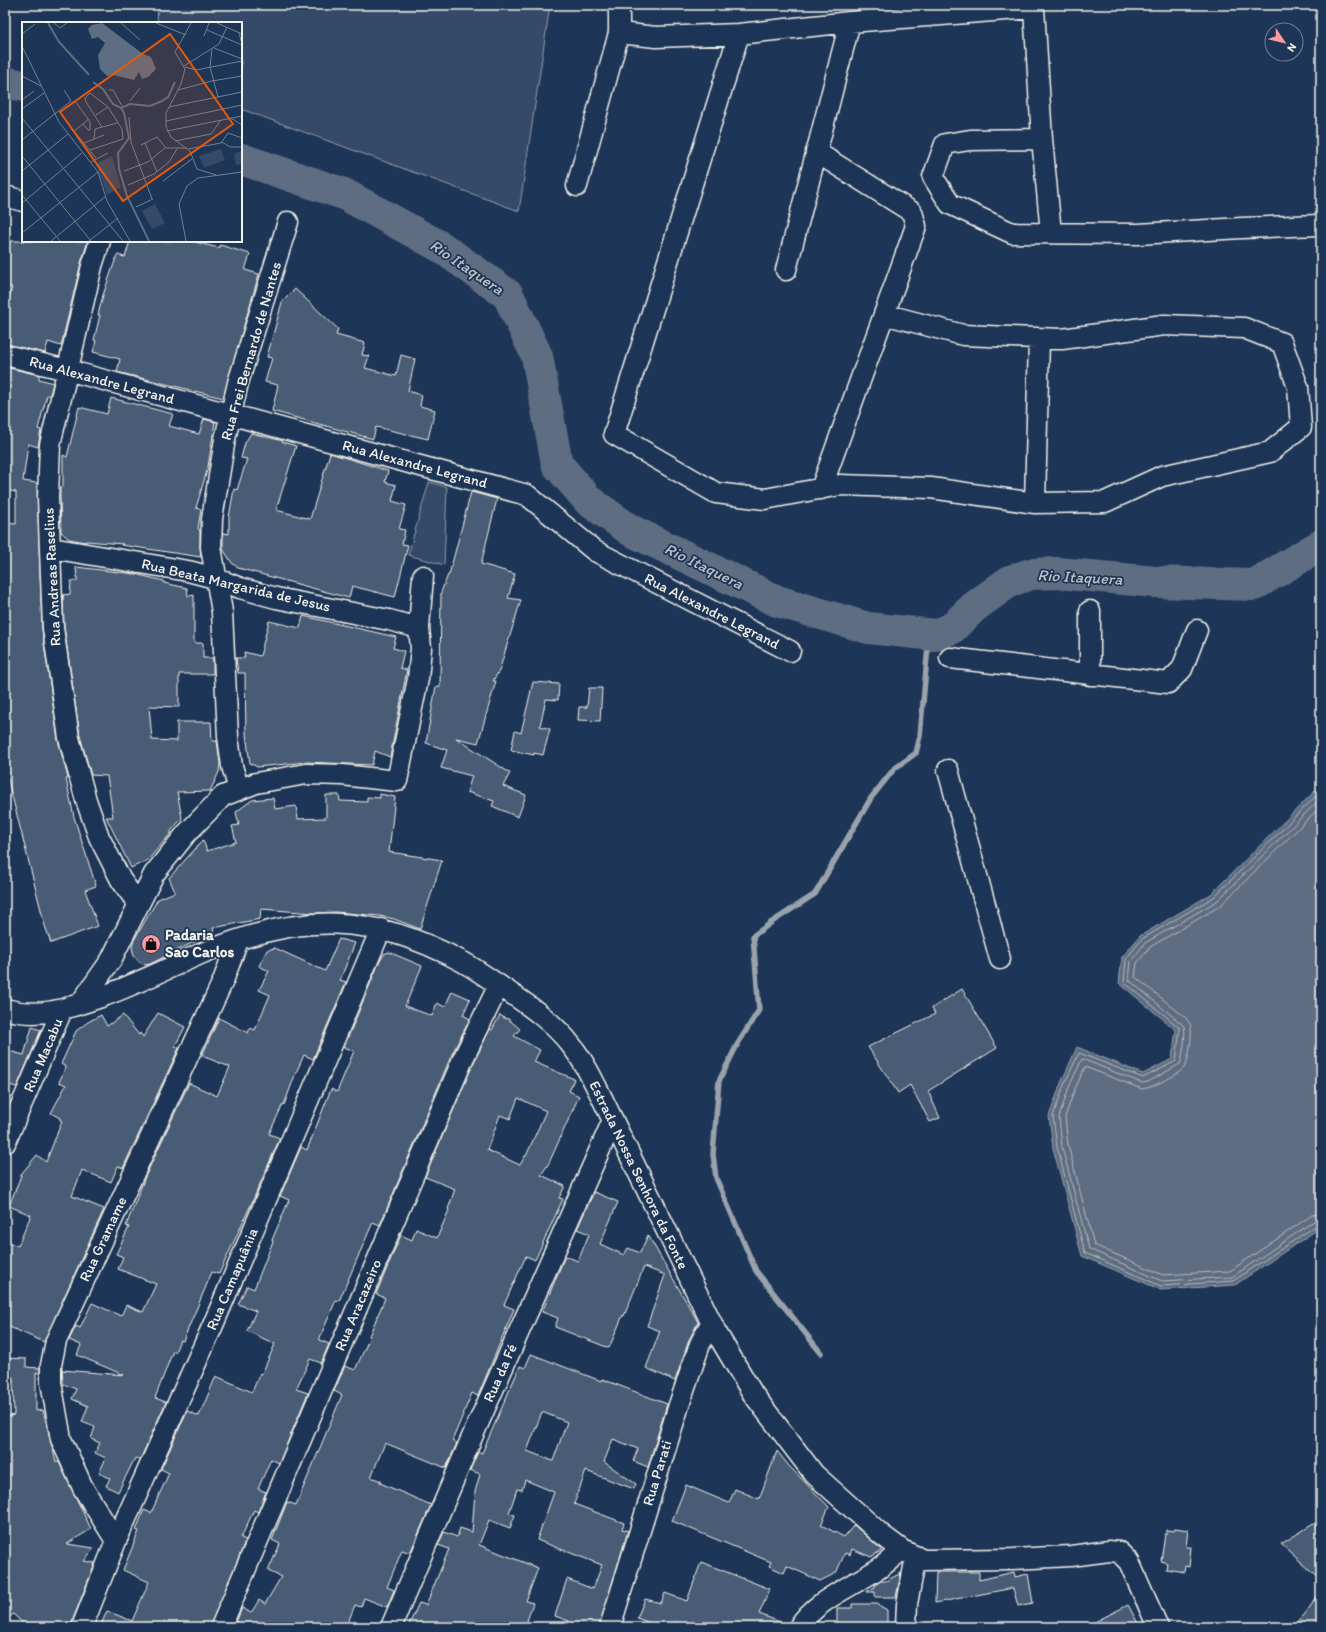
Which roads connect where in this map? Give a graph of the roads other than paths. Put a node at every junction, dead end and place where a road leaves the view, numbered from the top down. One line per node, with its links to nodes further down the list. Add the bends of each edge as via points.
1 (618, 5): 3 (street)
2 (850, 22): 4 (street); 5 (street, via 1034,8); 6 (street)
3 (619, 33): 4 (street, via 656,37); 7 (street)
4 (739, 34): 20 (street, via 614,434 716,493 765,500)
5 (1042, 139): 12 (street); 12 (street, via 970,140 944,144 933,177 950,204 1012,233)
6 (816, 152): 14 (street); 15 (street, via 912,212 916,226)
7 (577, 186)
8 (5, 196): 9 (street)
9 (22, 201)
10 (288, 222): 19 (street, Rua Frei Bernardo de Nantes, via 238,383)
11 (1319, 225): 12 (street, via 1138,234)
12 (1051, 233)
13 (100, 242): 18 (street, Rua Andreas Raselius)
14 (786, 270)
15 (884, 314): 16 (street, via 963,335); 20 (street)
16 (1039, 339): 21 (street); 21 (street, via 1062,340 1164,325 1244,328 1282,343 1298,387 1301,427 1270,452 1162,476 1105,502)
17 (5, 355): 18 (street, Rua Alexandre Legrand)
18 (67, 370): 19 (street, Rua Alexandre Legrand); 22 (street, Rua Andreas Raselius, via 50,445 48,497)
19 (231, 414): 24 (street, Rua Frei Bernardo de Nantes, via 212,519 211,547); 28 (street, Rua Alexandre Legrand, via 527,495 594,551)
20 (821, 489): 21 (street, via 840,485 931,488)
21 (1035, 503)
22 (51, 548): 24 (street, Rua Beata Margarida de Jesus, via 140,562); 33 (street, Rua Andreas Raselius, via 52,628 69,738 99,837 121,880)
23 (423, 576): 26 (street)
24 (215, 578): 26 (street, Rua Beata Margarida de Jesus, via 276,598 382,618); 32 (street, Rua Frei Bernardo de Nantes, via 222,612 228,737)
25 (1090, 611): 30 (street)
26 (420, 628): 32 (street, Rua Macabu, via 418,679 397,781 306,774 256,783)
27 (1197, 630): 30 (street, via 1182,669 1168,683)
28 (790, 651)
29 (950, 658): 30 (street)
30 (1090, 675)
31 (948, 770): 36 (street)
32 (239, 790): 33 (street, Rua Macabu, via 223,796 186,834 154,874)
33 (138, 904): 38 (street, Rua Macabu, via 111,960)
34 (381, 929): 35 (street, Estrada Nossa Senhora da Fonte, via 337,923 303,924 260,932); 37 (street, Estrada Nossa Senhora da Fonte, via 439,949); 43 (street, Rua Camapuânia, via 213,1325)
35 (238, 940): 38 (street, Estrada Nossa Senhora da Fonte, via 126,988); 43 (street, Rua Gramame, via 223,981 56,1341 51,1365 51,1382 61,1439 83,1488)
36 (1000, 959)
37 (499, 985): 40 (street, Estrada Nossa Senhora da Fonte, via 551,1023 571,1045); 46 (street, Rua Aracazeiro, via 463,1058)
38 (71, 1007): 39 (street, Estrada Nossa Senhora da Fonte, via 31,1013); 41 (street, Rua Macabu)
39 (5, 1009)
40 (613, 1120): 42 (street, Estrada Nossa Senhora da Fonte); 47 (street, Rua da Fé, via 468,1444)
41 (5, 1143)
42 (712, 1323): 44 (street, Estrada Nossa Senhora da Fonte, via 753,1394 814,1474 882,1535); 48 (street, Rua Parati, via 700,1344 679,1405)
43 (116, 1541): 45 (street, Rua Camapuânia)
44 (909, 1553): 49 (street, via 881,1567 817,1607); 50 (street); 51 (street, Estrada Nossa Senhora da Fonte, via 923,1560 1013,1559 1119,1552 1129,1562)
45 (82, 1627)
46 (220, 1627)
47 (391, 1627)
48 (610, 1627)
49 (799, 1627)
50 (906, 1627)
51 (1158, 1627)

